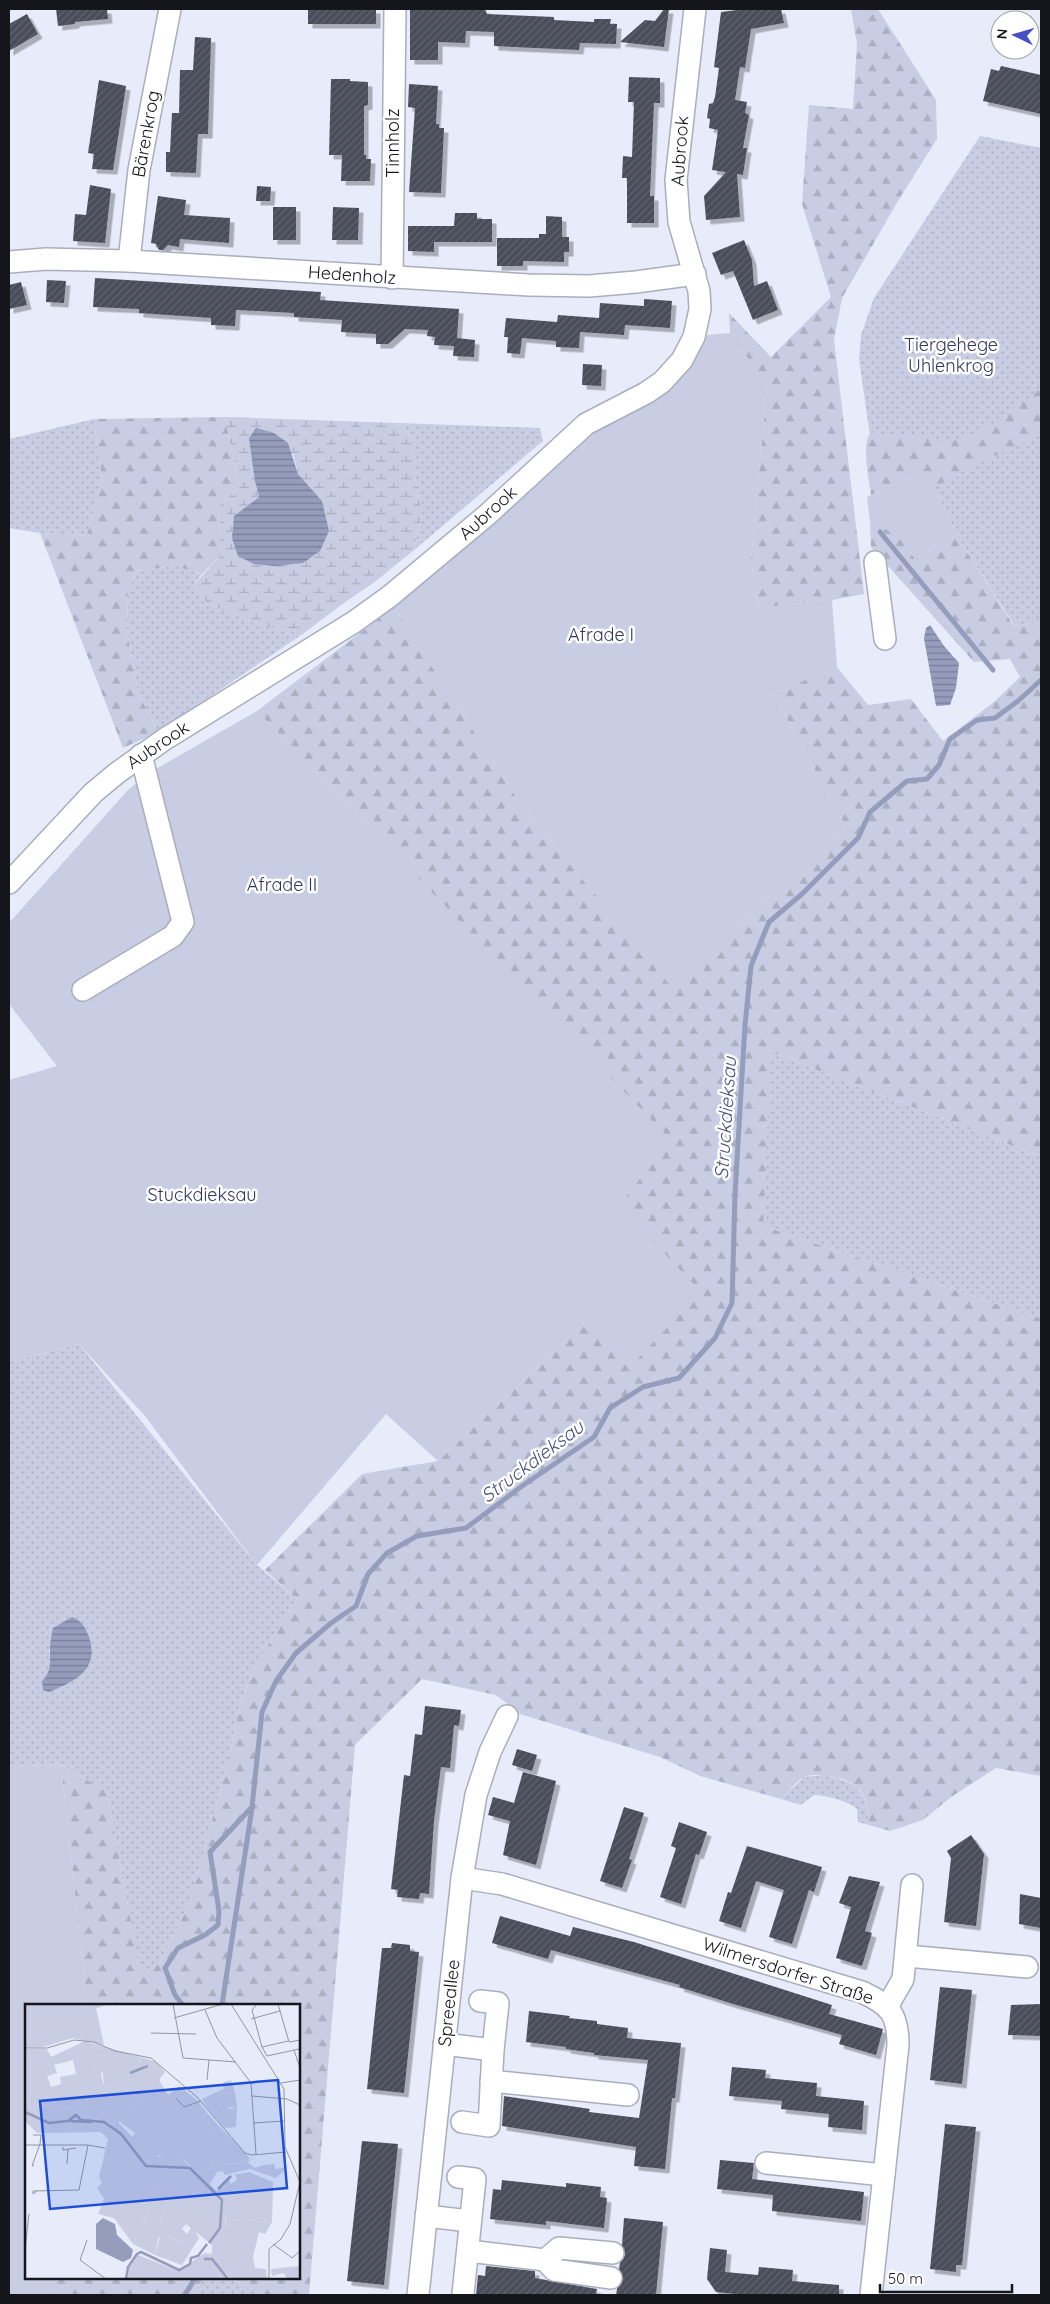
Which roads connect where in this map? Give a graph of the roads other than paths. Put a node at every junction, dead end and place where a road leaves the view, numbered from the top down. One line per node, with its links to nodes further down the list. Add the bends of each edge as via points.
1 (170, 9): 4 (street, Bärenkrog, via 139,170)
2 (395, 9): 7 (street, Tinnholz)
3 (695, 9): 6 (street, Aubrook, via 676,180 679,222)
4 (129, 261): 5 (street, Hedenholz, via 46,259); 7 (street, Hedenholz)
5 (9, 262)
6 (695, 274): 7 (street, Hedenholz, via 589,286); 10 (street, Aubrook, via 700,309 694,337 682,360 662,382 586,424 487,515 354,622)
7 (392, 278)
8 (875, 562): 9 (street)
9 (885, 638)
10 (141, 755): 11 (street, Aubrook, via 93,793); 12 (street, via 183,922 173,936)
11 (9, 882)
12 (83, 990)
13 (507, 1716): 14 (street, Spreeallee, via 490,1752 476,1795)
14 (462, 1878): 19 (street, Wilmersdorfer Straße, via 502,1884 692,1940 862,1992); 20 (street, Spreeallee)
15 (912, 1885): 16 (street)
16 (907, 1956): 17 (street); 19 (street, via 903,1979)
17 (1028, 1967)
18 (480, 2001): 21 (street, via 498,2003)
19 (887, 2007): 26 (street, Wilmersdorfer Straße, via 898,2025 898,2045)
20 (444, 2044): 21 (street); 28 (street, Spreeallee)
21 (493, 2050): 22 (street)
22 (491, 2081): 23 (street); 24 (street, via 489,2126)
23 (628, 2095)
24 (462, 2122)
25 (766, 2163): 26 (street)
26 (884, 2175): 36 (street, Wilmersdorfer Straße)
27 (458, 2177): 29 (street, via 475,2179)
28 (426, 2216): 29 (street); 35 (street, Spreeallee)
29 (470, 2221): 30 (street)
30 (468, 2251): 32 (street); 34 (street)
31 (613, 2253): 32 (street, via 558,2248)
32 (545, 2260): 33 (street, via 554,2270)
33 (611, 2278)
34 (463, 2294)
35 (418, 2295)
36 (871, 2295)

